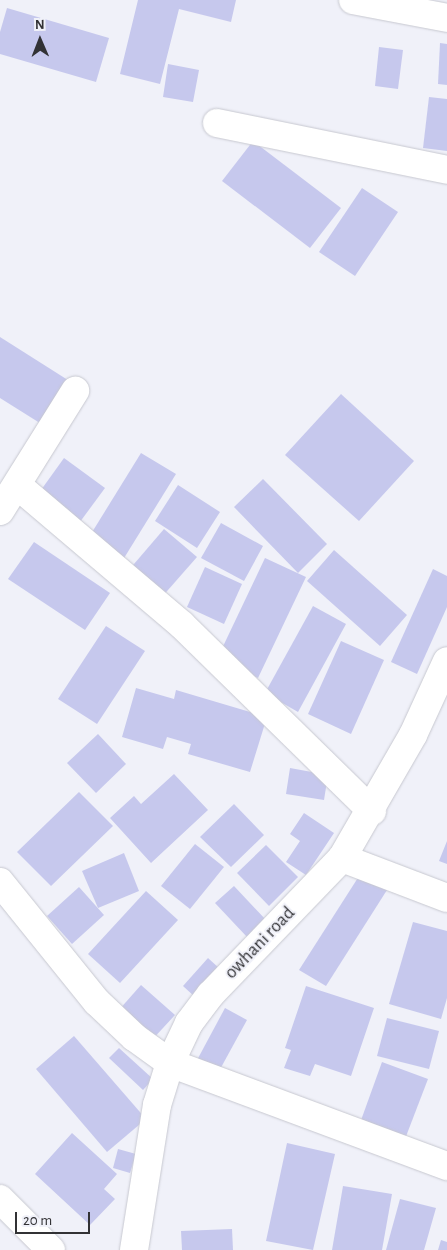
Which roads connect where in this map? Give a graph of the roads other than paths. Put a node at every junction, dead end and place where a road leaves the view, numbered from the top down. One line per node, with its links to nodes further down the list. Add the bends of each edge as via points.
1 (353, 0): 2 (street)
2 (447, 18)
3 (217, 123): 4 (street)
4 (447, 170)
5 (75, 391): 6 (street)
6 (17, 485): 7 (street); 9 (street, via 182,626)
7 (0, 510)
8 (447, 661): 9 (street, owhani road, via 413,735)
9 (372, 810): 10 (street, owhani road)
10 (342, 858): 12 (street); 13 (street, owhani road, via 211,994 189,1023)
11 (0, 882): 13 (street, via 97,1002 134,1037)
12 (447, 898)
13 (170, 1063): 14 (street); 17 (street, owhani road, via 156,1105)
14 (447, 1166)
15 (0, 1199): 16 (street)
16 (51, 1250)
17 (134, 1250)

